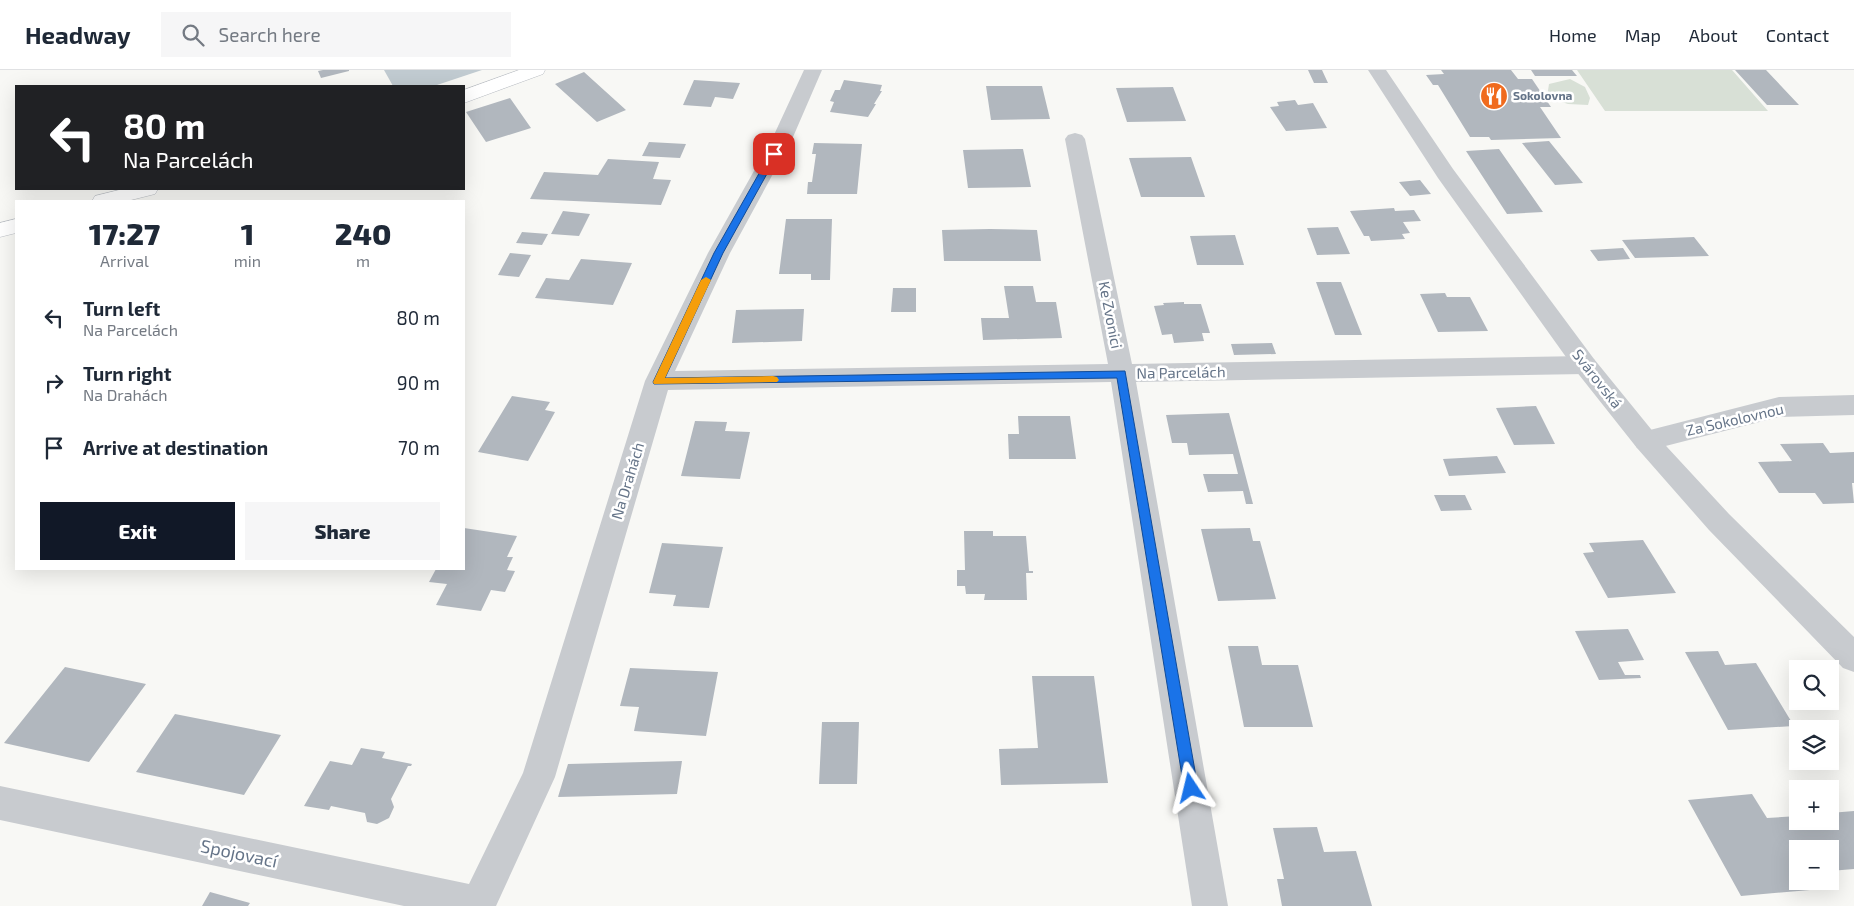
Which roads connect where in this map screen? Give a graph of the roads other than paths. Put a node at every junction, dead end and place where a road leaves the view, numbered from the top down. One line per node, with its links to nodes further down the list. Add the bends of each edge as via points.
1 (536, 70): 4 (main road)
2 (813, 70): 12 (street, Na Drahách, via 783,137 718,253)
3 (1377, 70): 10 (street, Svárovská, via 1445,173)
4 (465, 97)
5 (1075, 139): 11 (street, Ke Zvonici)
6 (144, 190): 7 (main road)
7 (107, 200)
8 (15, 226): 9 (main road)
9 (0, 230)
10 (1585, 365): 11 (street, Na Parcelách); 14 (street, Svárovská)
11 (1122, 374): 12 (street, Na Parcelách); 18 (street, Ke Zvonici)
12 (658, 382): 17 (street, Na Drahách, via 538,776)
13 (1854, 405): 14 (street, Za Sokolovnou, via 1779,407)
14 (1646, 441): 15 (street, Svárovská, via 1719,522)
15 (1854, 658)
16 (0, 803): 17 (street, Spojovací)
17 (478, 905)
18 (1210, 906)

